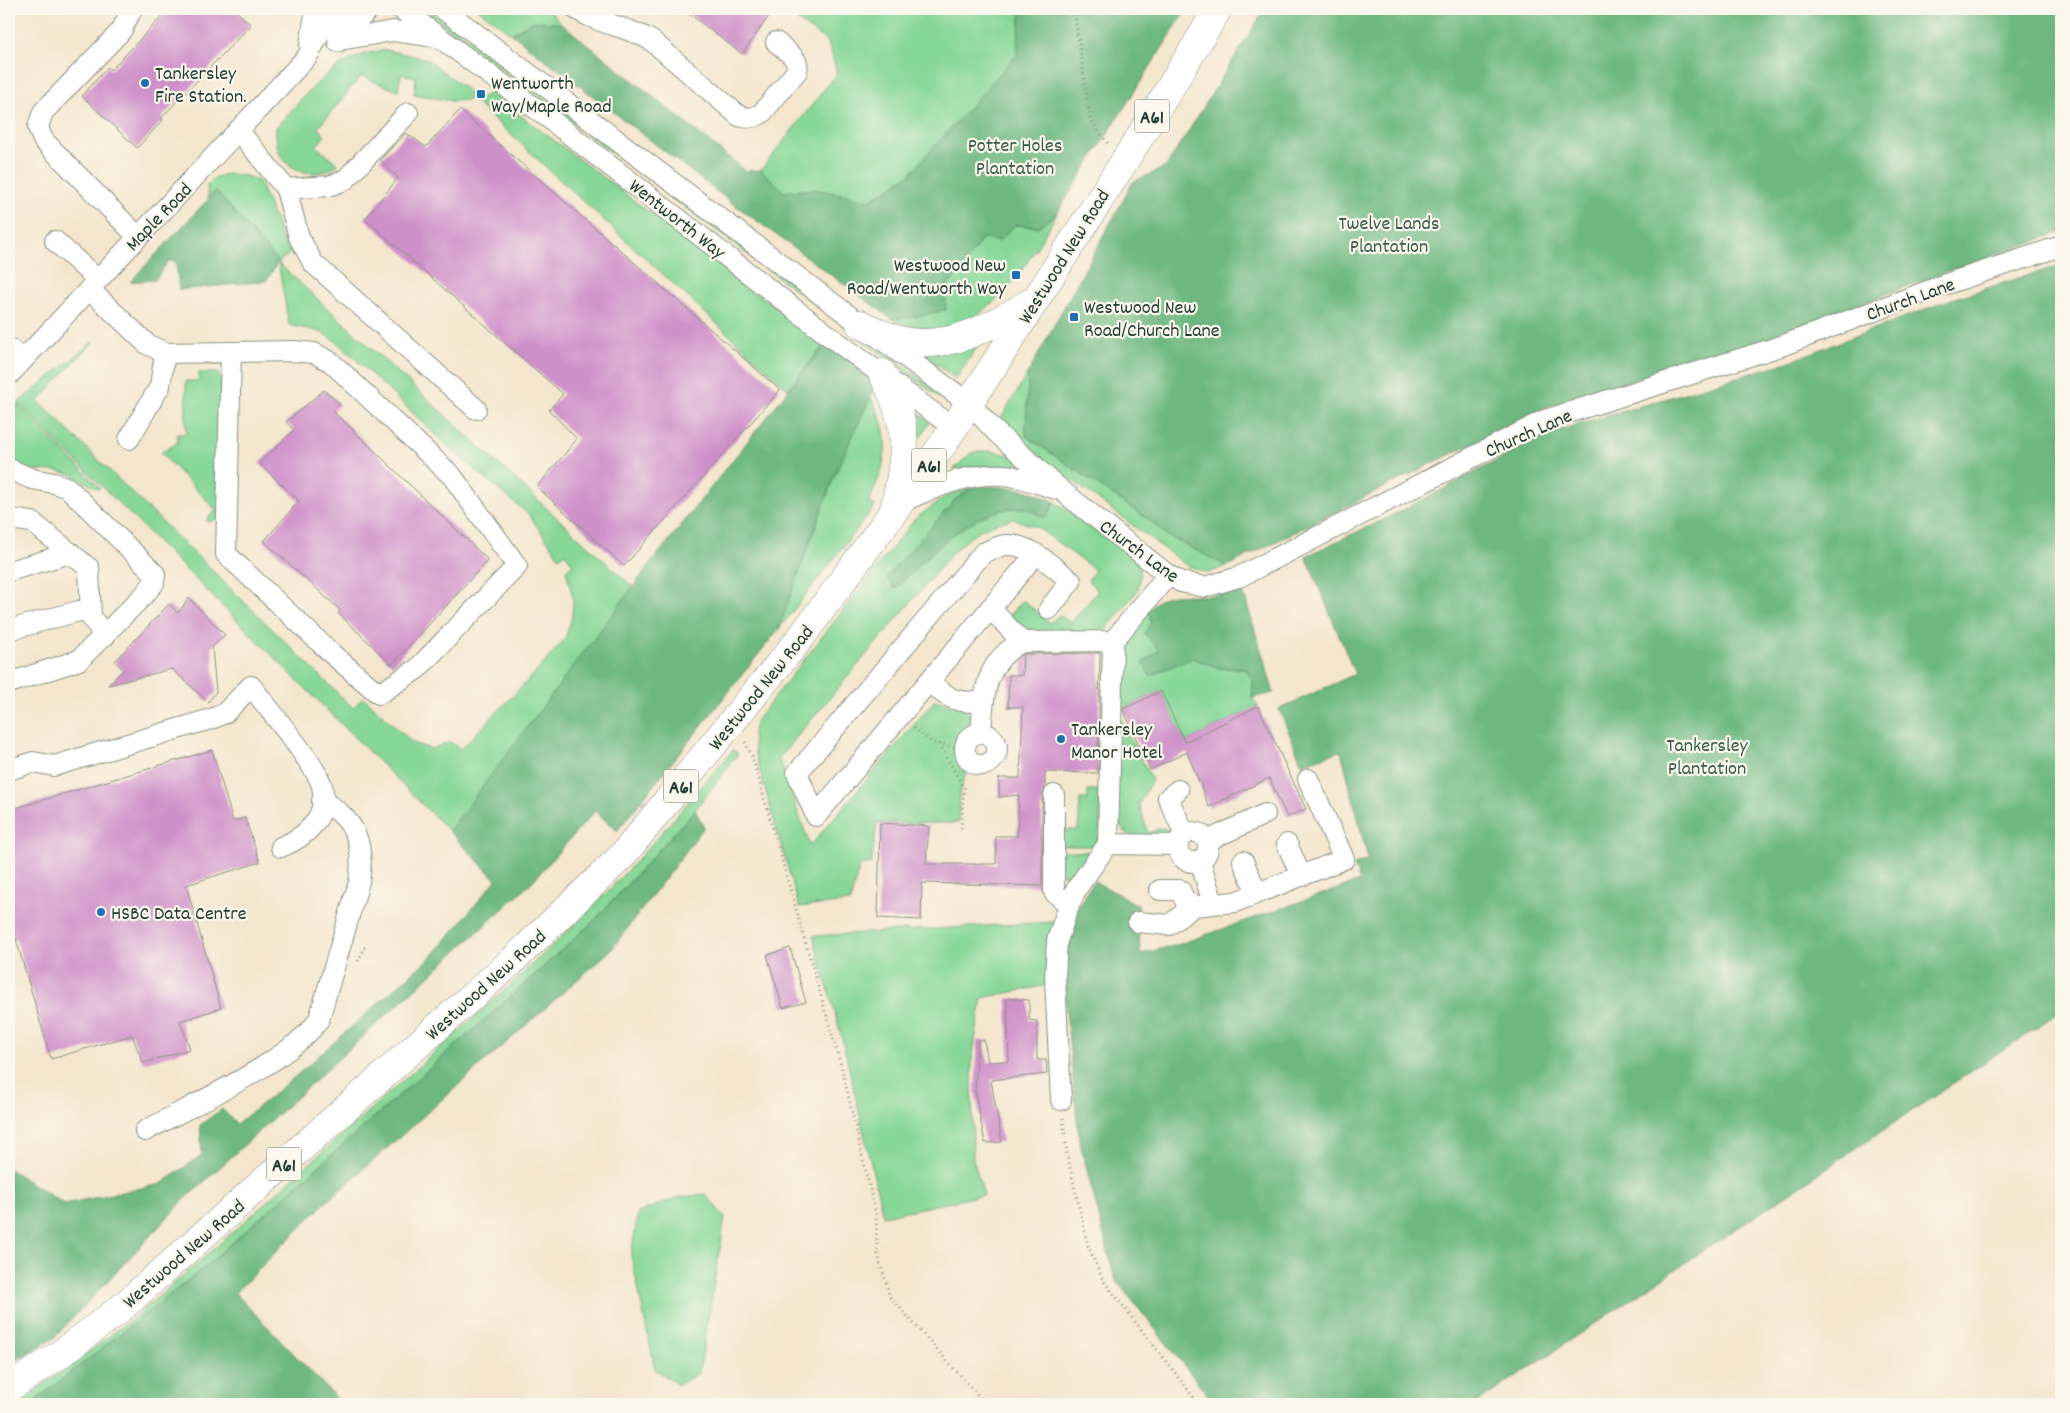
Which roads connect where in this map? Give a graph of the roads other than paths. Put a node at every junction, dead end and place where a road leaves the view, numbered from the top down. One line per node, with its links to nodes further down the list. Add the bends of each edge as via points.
1 (132, 9): 16 (street, via 121,31 43,112 38,127 43,140)
2 (316, 9): 12 (street)
3 (343, 9): 12 (street, Maple Road, via 320,33)
4 (369, 9): 10 (street, Maple Road)
5 (401, 9): 9 (street, Wentworth Way)
6 (443, 9): 21 (street, Wentworth Way)
7 (1218, 9): 20 (highway, Westwood New Road / A61)
8 (584, 11): 11 (street, via 598,21 639,33 745,118 762,113 797,71 796,60)
9 (443, 39): 10 (street, via 393,31); 25 (street, Wentworth Way)
10 (340, 40): 12 (street, Maple Road)
11 (776, 42)
12 (307, 57): 14 (street, Maple Road)
13 (408, 113): 15 (street, via 345,180 329,186)
14 (239, 131): 15 (street); 16 (street, Maple Road)
15 (286, 189): 28 (street, via 300,237 313,263)
16 (138, 237): 19 (street, Maple Road)
17 (55, 241): 19 (street)
18 (2061, 246): 38 (street, Church Lane, via 1946,284 1781,346 1545,420 1239,577 1205,587 1181,582)
19 (93, 284): 23 (street, via 148,344); 24 (street, Maple Road)
20 (1037, 299): 21 (highway, via 976,333 934,343 895,338); 27 (highway, Westwood New Road / A61)
21 (860, 324): 27 (street, Wentworth Way)
22 (231, 352): 22 (street, via 305,352 331,362 452,476 516,566 416,669 379,694 226,554); 23 (street)
23 (165, 353): 30 (street, via 160,386)
24 (16, 354): 26 (street, Maple Road)
25 (882, 373): 29 (street, Wentworth Way); 33 (highway, via 903,425 905,443)
26 (9, 375)
27 (970, 404): 29 (highway, Westwood New Road / A61); 32 (street, Church Lane)
28 (476, 409)
29 (954, 428): 33 (highway, Westwood New Road / A61)
30 (129, 439)
31 (9, 469): 43 (street, via 68,488 155,574 154,583)
32 (1061, 490): 33 (street, Church Lane, via 1020,478 987,476 946,484); 38 (street, Church Lane)
33 (899, 507): 70 (highway, Westwood New Road / A61, via 802,636 622,856 511,962 120,1308)
34 (9, 519): 35 (street, via 32,522)
35 (71, 553): 37 (street); 39 (street, via 89,568)
36 (1035, 555): 40 (street); 41 (street, via 1071,581); 46 (street, via 1006,545 984,553 797,773 816,816)
37 (9, 571)
38 (1168, 575): 44 (street)
39 (90, 608): 42 (street); 43 (street, via 91,617)
40 (990, 608): 45 (street); 46 (street)
41 (1049, 609)
42 (9, 630)
43 (105, 636): 47 (street, via 79,660)
44 (1113, 640): 45 (street); 57 (street)
45 (1022, 642): 48 (street, via 1009,648 990,671)
46 (929, 681): 48 (street, via 948,698)
47 (9, 683)
48 (984, 702): 49 (street)
49 (981, 733): 49 (street, via 972,736 965,749 973,762 983,764 996,755 996,745 991,736)
50 (9, 770): 54 (street, via 32,762 54,766 214,718 225,713 251,686 316,773 322,785)
51 (1308, 779): 62 (street, via 1344,859)
52 (1178, 790): 56 (street, via 1168,798)
53 (1054, 795): 65 (street, via 1054,892)
54 (322, 801): 59 (street, via 316,822 300,839); 69 (street, via 338,810 351,825 361,856 361,868 319,1019 309,1034 292,1047 250,1074)
55 (1265, 814): 60 (street)
56 (1182, 840): 57 (street); 60 (street, via 1181,855 1185,859 1190,861)
57 (1108, 844): 65 (street)
58 (1286, 844): 62 (street)
59 (281, 847)
60 (1204, 851): 66 (street)
61 (1243, 861): 64 (street)
62 (1300, 876): 64 (street)
63 (1160, 890): 66 (street, via 1180,890 1185,901)
64 (1257, 893): 66 (street, via 1235,902)
65 (1069, 904): 68 (street, via 1057,941)
66 (1204, 905): 67 (street, via 1169,925)
67 (1138, 922)
68 (1061, 1100)
69 (145, 1131)
70 (9, 1388)

